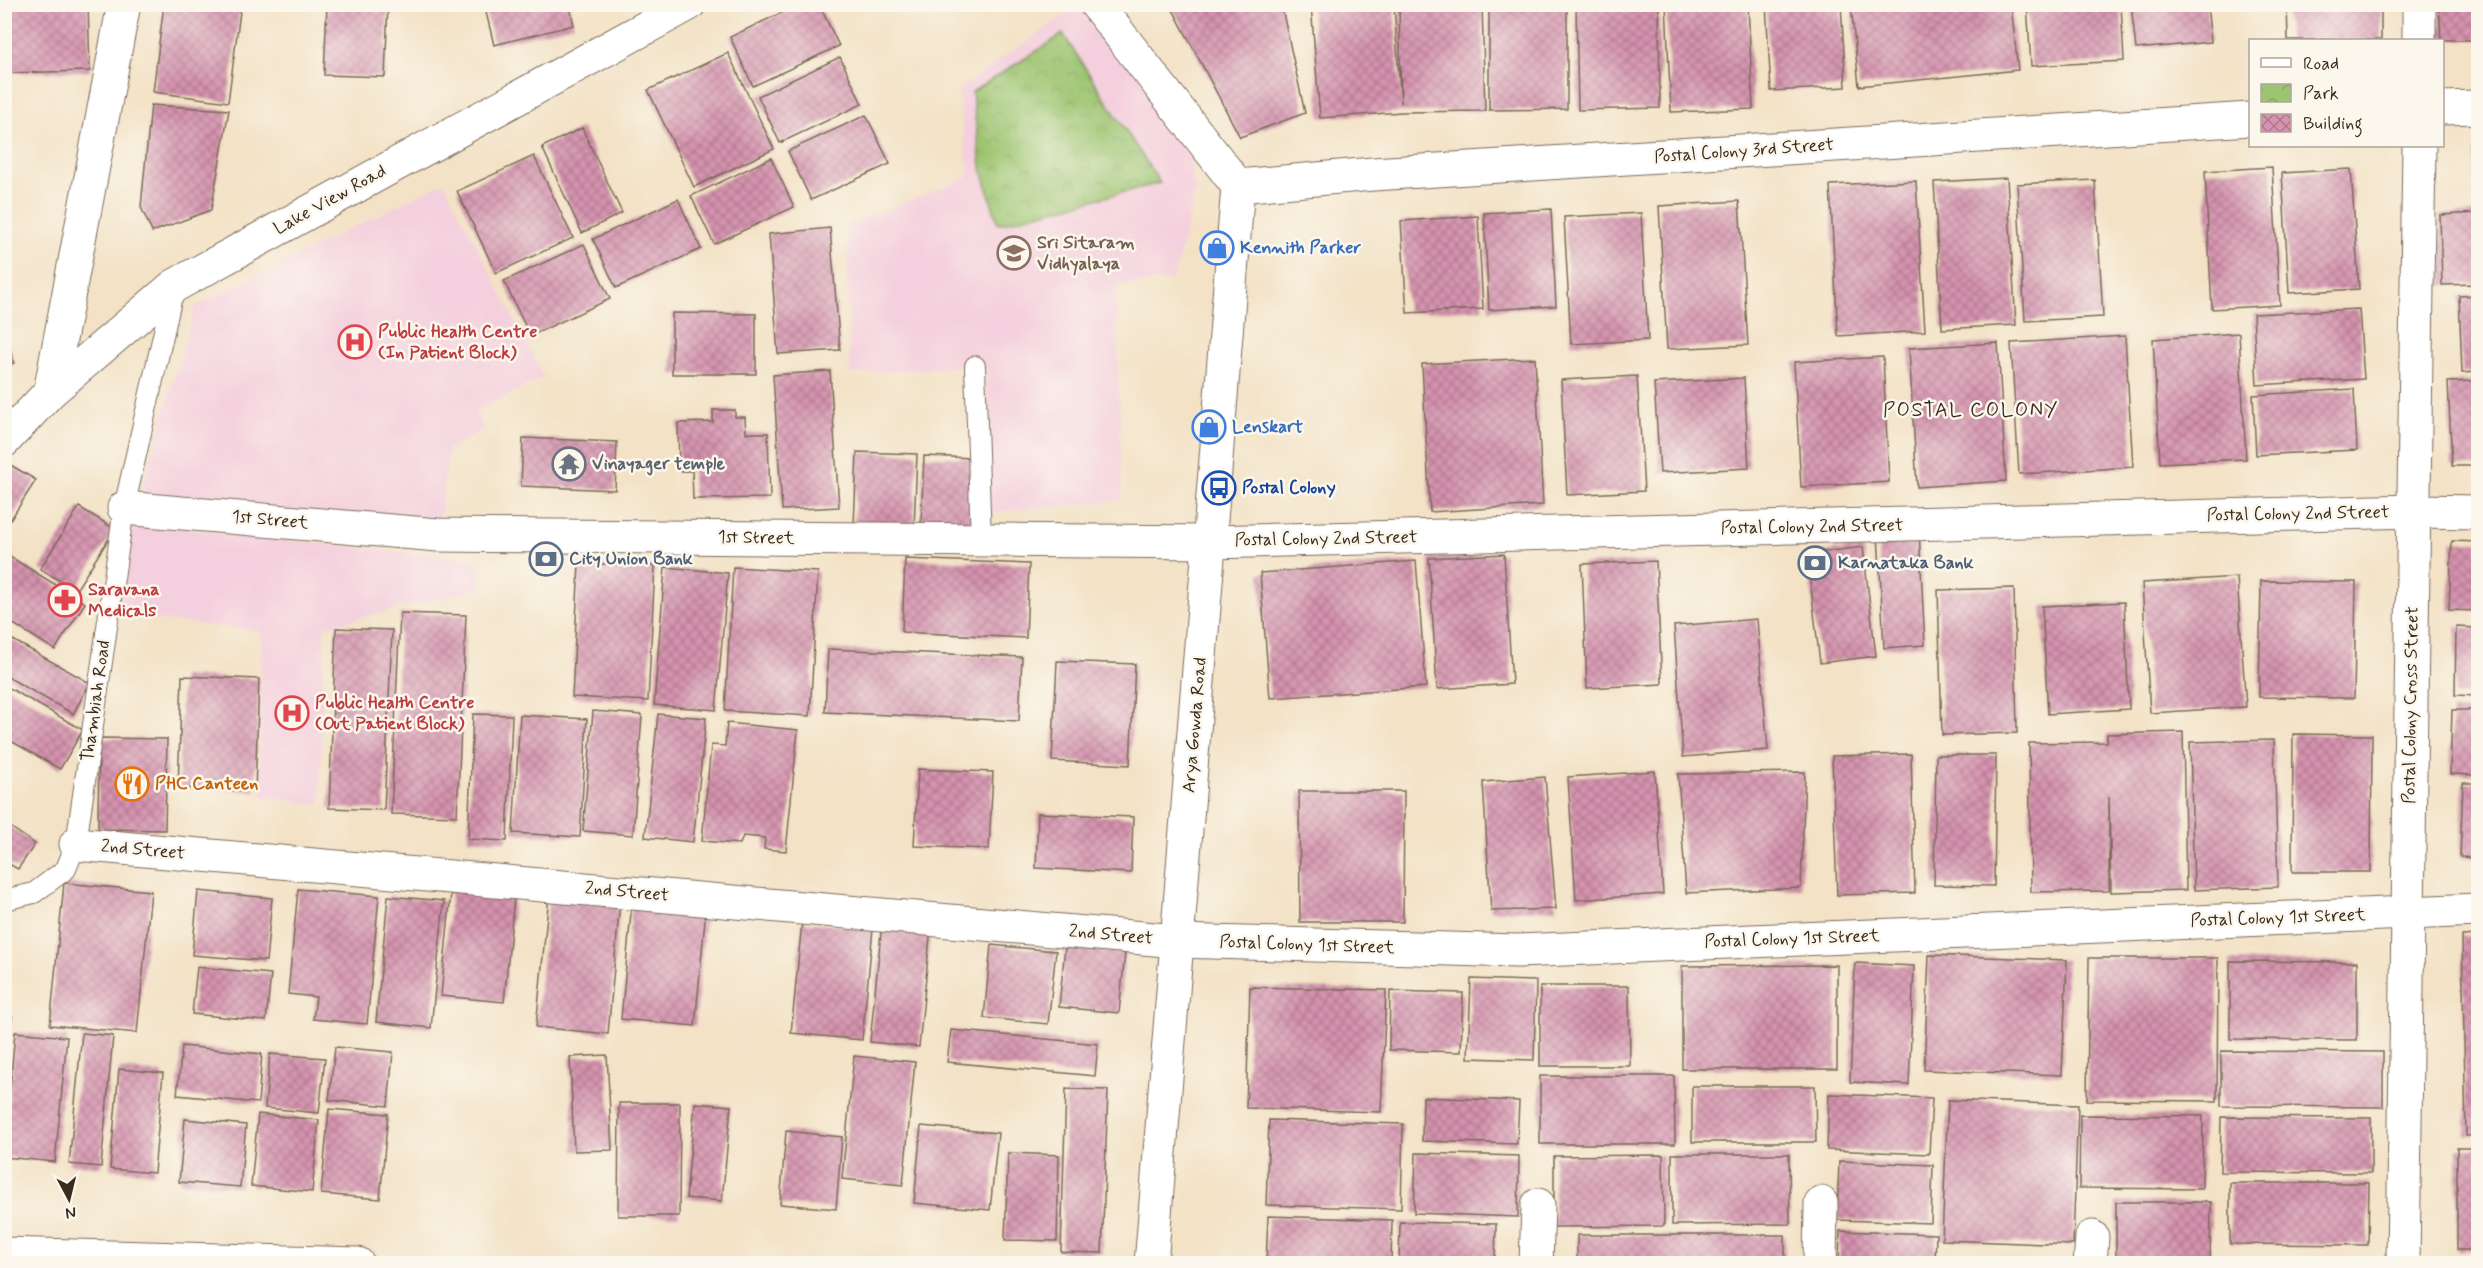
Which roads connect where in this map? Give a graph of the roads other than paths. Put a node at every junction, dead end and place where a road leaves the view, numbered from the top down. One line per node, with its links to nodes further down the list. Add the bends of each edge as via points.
1 (124, 4): 13 (street)
2 (688, 4): 11 (street, Lake View Road)
3 (1096, 4): 10 (street)
4 (2419, 4): 5 (street)
5 (2419, 39)
6 (2478, 107): 7 (street)
7 (2444, 108)
8 (2249, 119): 10 (street, Postal Colony 3rd Street, via 1373,174)
9 (2419, 147): 16 (street, Postal Colony Cross Street)
10 (1238, 186): 19 (street, Arya Gowda Road)
11 (174, 286): 13 (street, Lake View Road); 15 (lane, Thambiah Road)
12 (975, 366): 18 (lane)
13 (50, 392): 14 (street, Lake View Road)
14 (4, 441)
15 (124, 508): 18 (street, 1st Street, via 438,535); 20 (lane, Thambiah Road)
16 (2415, 511): 17 (street, Postal Colony 2nd Street); 19 (street, Postal Colony 2nd Street); 23 (street, Postal Colony Cross Street)
17 (2478, 512)
18 (981, 540): 19 (street, 1st Street)
19 (1209, 542): 24 (street, Arya Gowda Road)
20 (76, 844): 21 (lane, Thambiah Road, via 66,869 34,893); 24 (street, 2nd Street)
21 (4, 900)
22 (2478, 910): 23 (street, Postal Colony 1st Street)
23 (2407, 913): 24 (street, Postal Colony 1st Street, via 1518,951); 32 (street, Postal Colony Cross Street)
24 (1177, 941): 29 (street, Arya Gowda Road)
25 (1821, 1203): 31 (street)
26 (1538, 1206): 30 (street)
27 (4, 1254): 28 (street)
28 (358, 1263)
29 (1151, 1263)
30 (1536, 1263)
31 (1820, 1263)
32 (2403, 1263)

